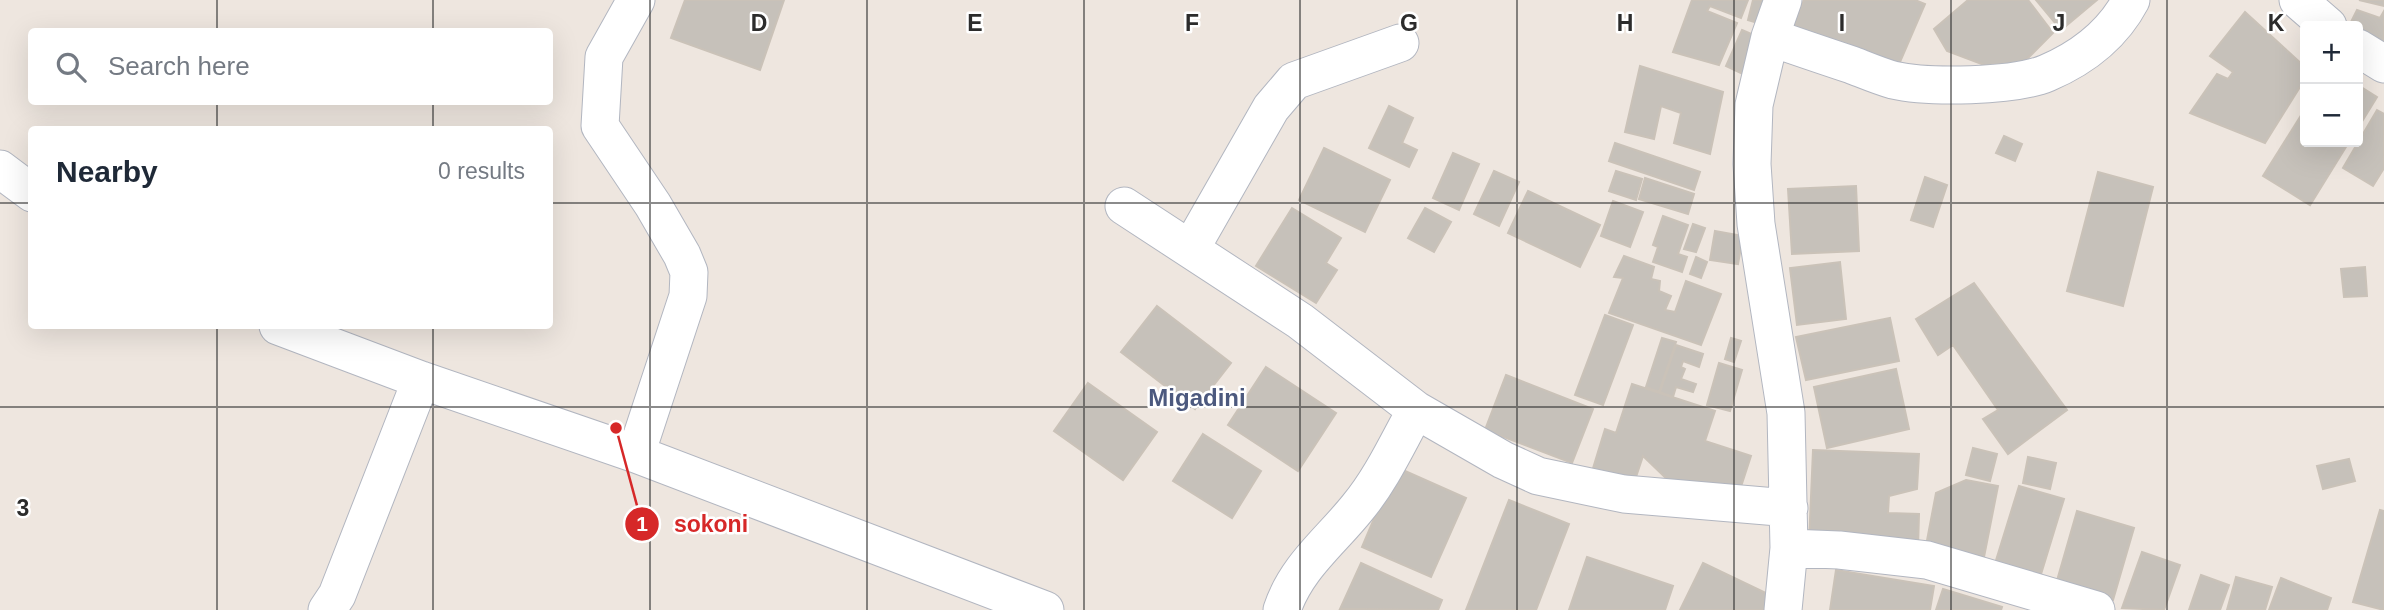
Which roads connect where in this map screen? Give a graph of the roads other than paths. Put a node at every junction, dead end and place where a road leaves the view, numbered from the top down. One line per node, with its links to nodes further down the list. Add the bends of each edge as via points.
1 (636, 0): 17 (street, via 604,57 600,126 653,205 689,272 688,296)
2 (1783, 0): 6 (street)
3 (2131, 0): 6 (street, via 2105,37 2077,57 2046,74 1991,82 1927,85 1891,79)
4 (2298, 0): 5 (street)
5 (2322, 21)
6 (1770, 37): 18 (street, via 1754,105 1752,164 1756,224 1786,414)
7 (1400, 43): 13 (street, via 1294,81 1271,108)
8 (2363, 51): 9 (street)
9 (2384, 64)
10 (0, 169): 11 (street)
11 (28, 189)
12 (1124, 206): 13 (street)
13 (1191, 248): 16 (street, via 1300,321)
14 (286, 329): 15 (street)
15 (421, 380): 17 (street); 20 (street, via 337,595)
16 (1416, 410): 18 (street, via 1538,476 1624,494); 22 (street, via 1378,478 1308,561)
17 (636, 454): 21 (street)
18 (1789, 508): 19 (street)
19 (1789, 548): 23 (street); 24 (street, via 1927,560)
20 (327, 610)
21 (1045, 610)
22 (1282, 610)
23 (1783, 610)
24 (2096, 610)

